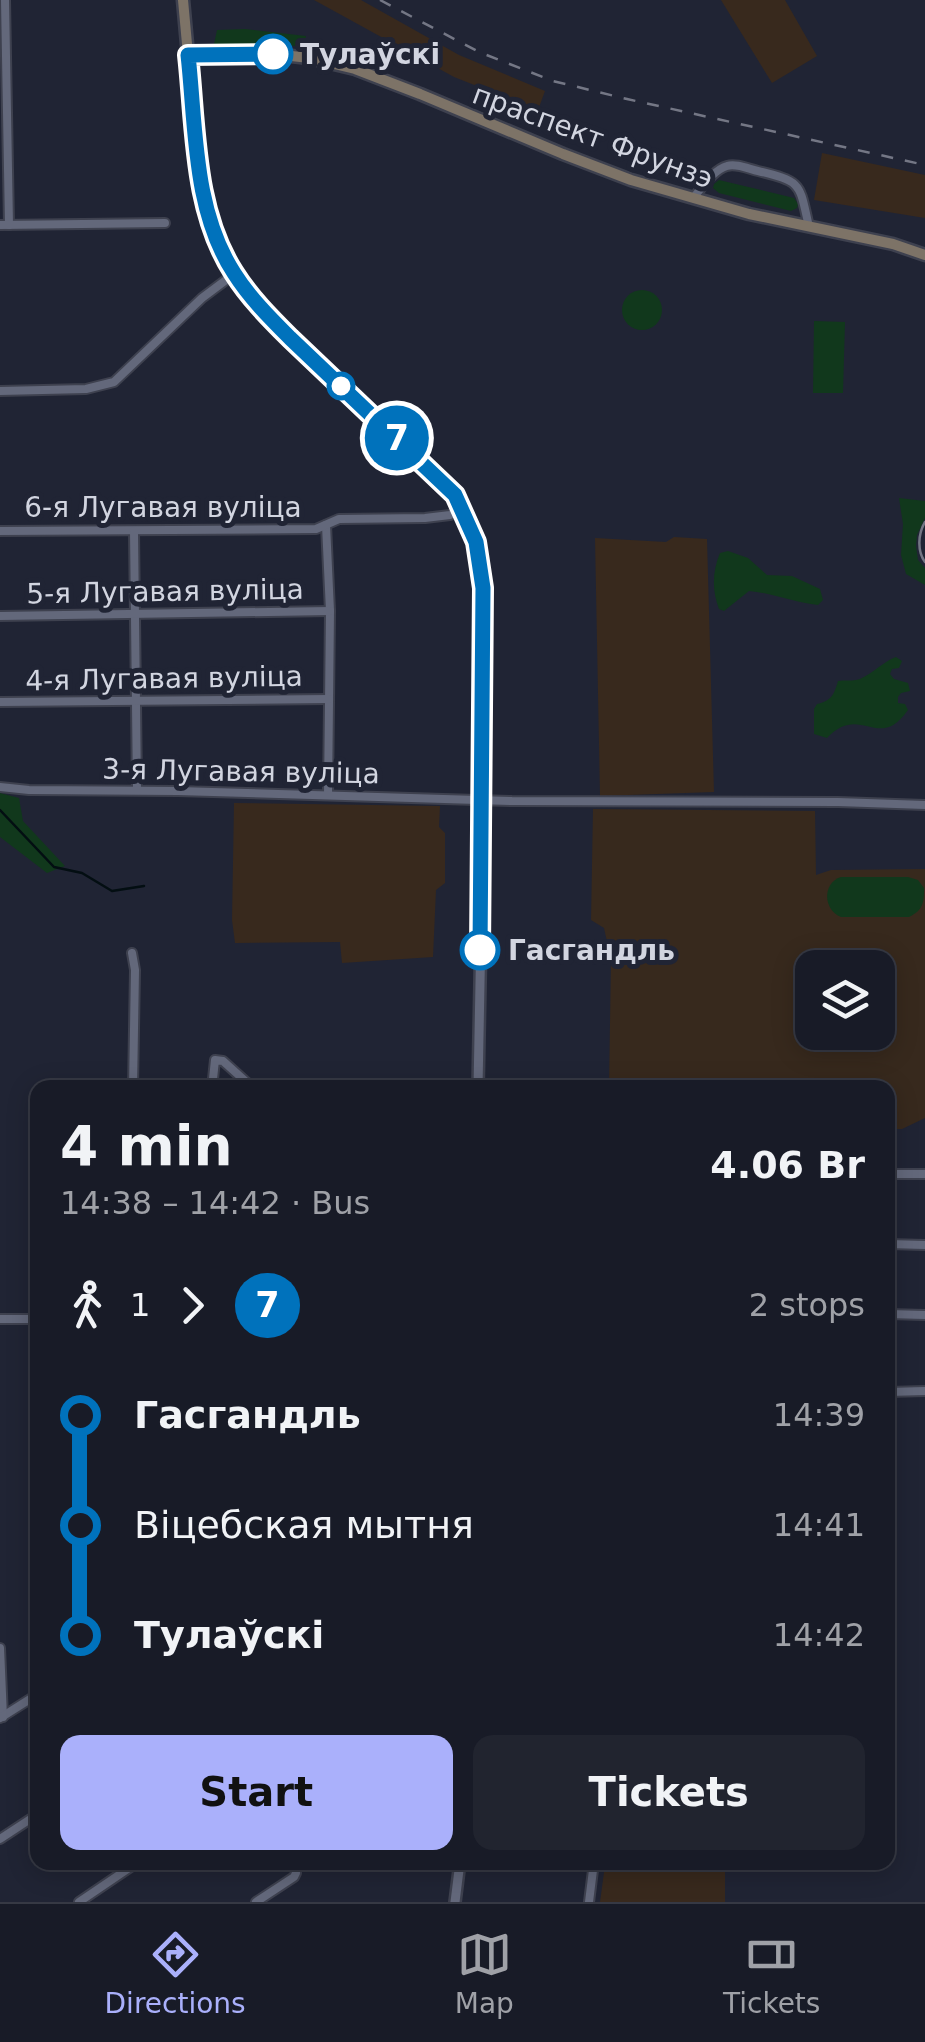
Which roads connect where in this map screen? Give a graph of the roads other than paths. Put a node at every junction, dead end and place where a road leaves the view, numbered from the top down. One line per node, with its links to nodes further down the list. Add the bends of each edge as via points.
1 (4, 0): 6 (street)
2 (183, 0): 3 (main road)
3 (188, 55): 4 (main road, праспект Фрунзэ, via 274,54 355,69 562,154); 9 (street, via 203,190)
4 (693, 199): 7 (main road, праспект Фрунзэ); 7 (street, via 727,166 790,179 802,193)
5 (165, 223): 6 (street)
6 (4, 225)
7 (810, 228): 8 (main road, праспект Фрунзэ)
8 (925, 256)
9 (234, 274): 10 (street, via 114,382); 11 (street)
10 (0, 391)
11 (462, 507): 12 (street, 6-я Лугавая вуліца, via 441,516); 24 (street, via 482,577)
12 (326, 525): 14 (street, 6-я Лугавая вуліца); 15 (street)
13 (0, 531): 14 (street, 6-я Лугавая вуліца)
14 (134, 531): 16 (street)
15 (330, 611): 16 (street, 5-я Лугавая вуліца); 18 (street)
16 (136, 614): 17 (street, 5-я Лугавая вуліца); 19 (street)
17 (0, 616)
18 (329, 698): 19 (street, 4-я Лугавая вуліца); 23 (street)
19 (138, 700): 20 (street, 4-я Лугавая вуліца); 22 (street)
20 (0, 702)
21 (0, 787): 22 (street, 3-я Лугавая вуліца)
22 (137, 790): 23 (street, 3-я Лугавая вуліца)
23 (328, 795): 24 (street, 3-я Лугавая вуліца)
24 (481, 800): 25 (street, 3-я Лугавая вуліца); 30 (street)
25 (925, 805)
26 (132, 954): 27 (street)
27 (133, 1080)
28 (213, 1080): 29 (street, via 215,1060)
29 (244, 1080)
30 (478, 1080)
31 (895, 1174): 32 (street)
32 (925, 1174)
33 (895, 1244): 34 (street)
34 (925, 1245)
35 (895, 1314): 36 (street)
36 (925, 1315)
37 (30, 1318): 38 (street)
38 (0, 1319)
39 (925, 1391): 40 (street)
40 (895, 1392)
41 (0, 1648): 43 (street)
42 (30, 1699): 43 (street)
43 (1, 1718)
44 (30, 1819): 45 (street)
45 (0, 1840)
46 (126, 1870): 50 (street)
47 (295, 1870): 51 (street, via 287,1883)
48 (459, 1870): 52 (street)
49 (593, 1870): 53 (street)
50 (79, 1902)
51 (256, 1902)
52 (455, 1902)
53 (589, 1902)

